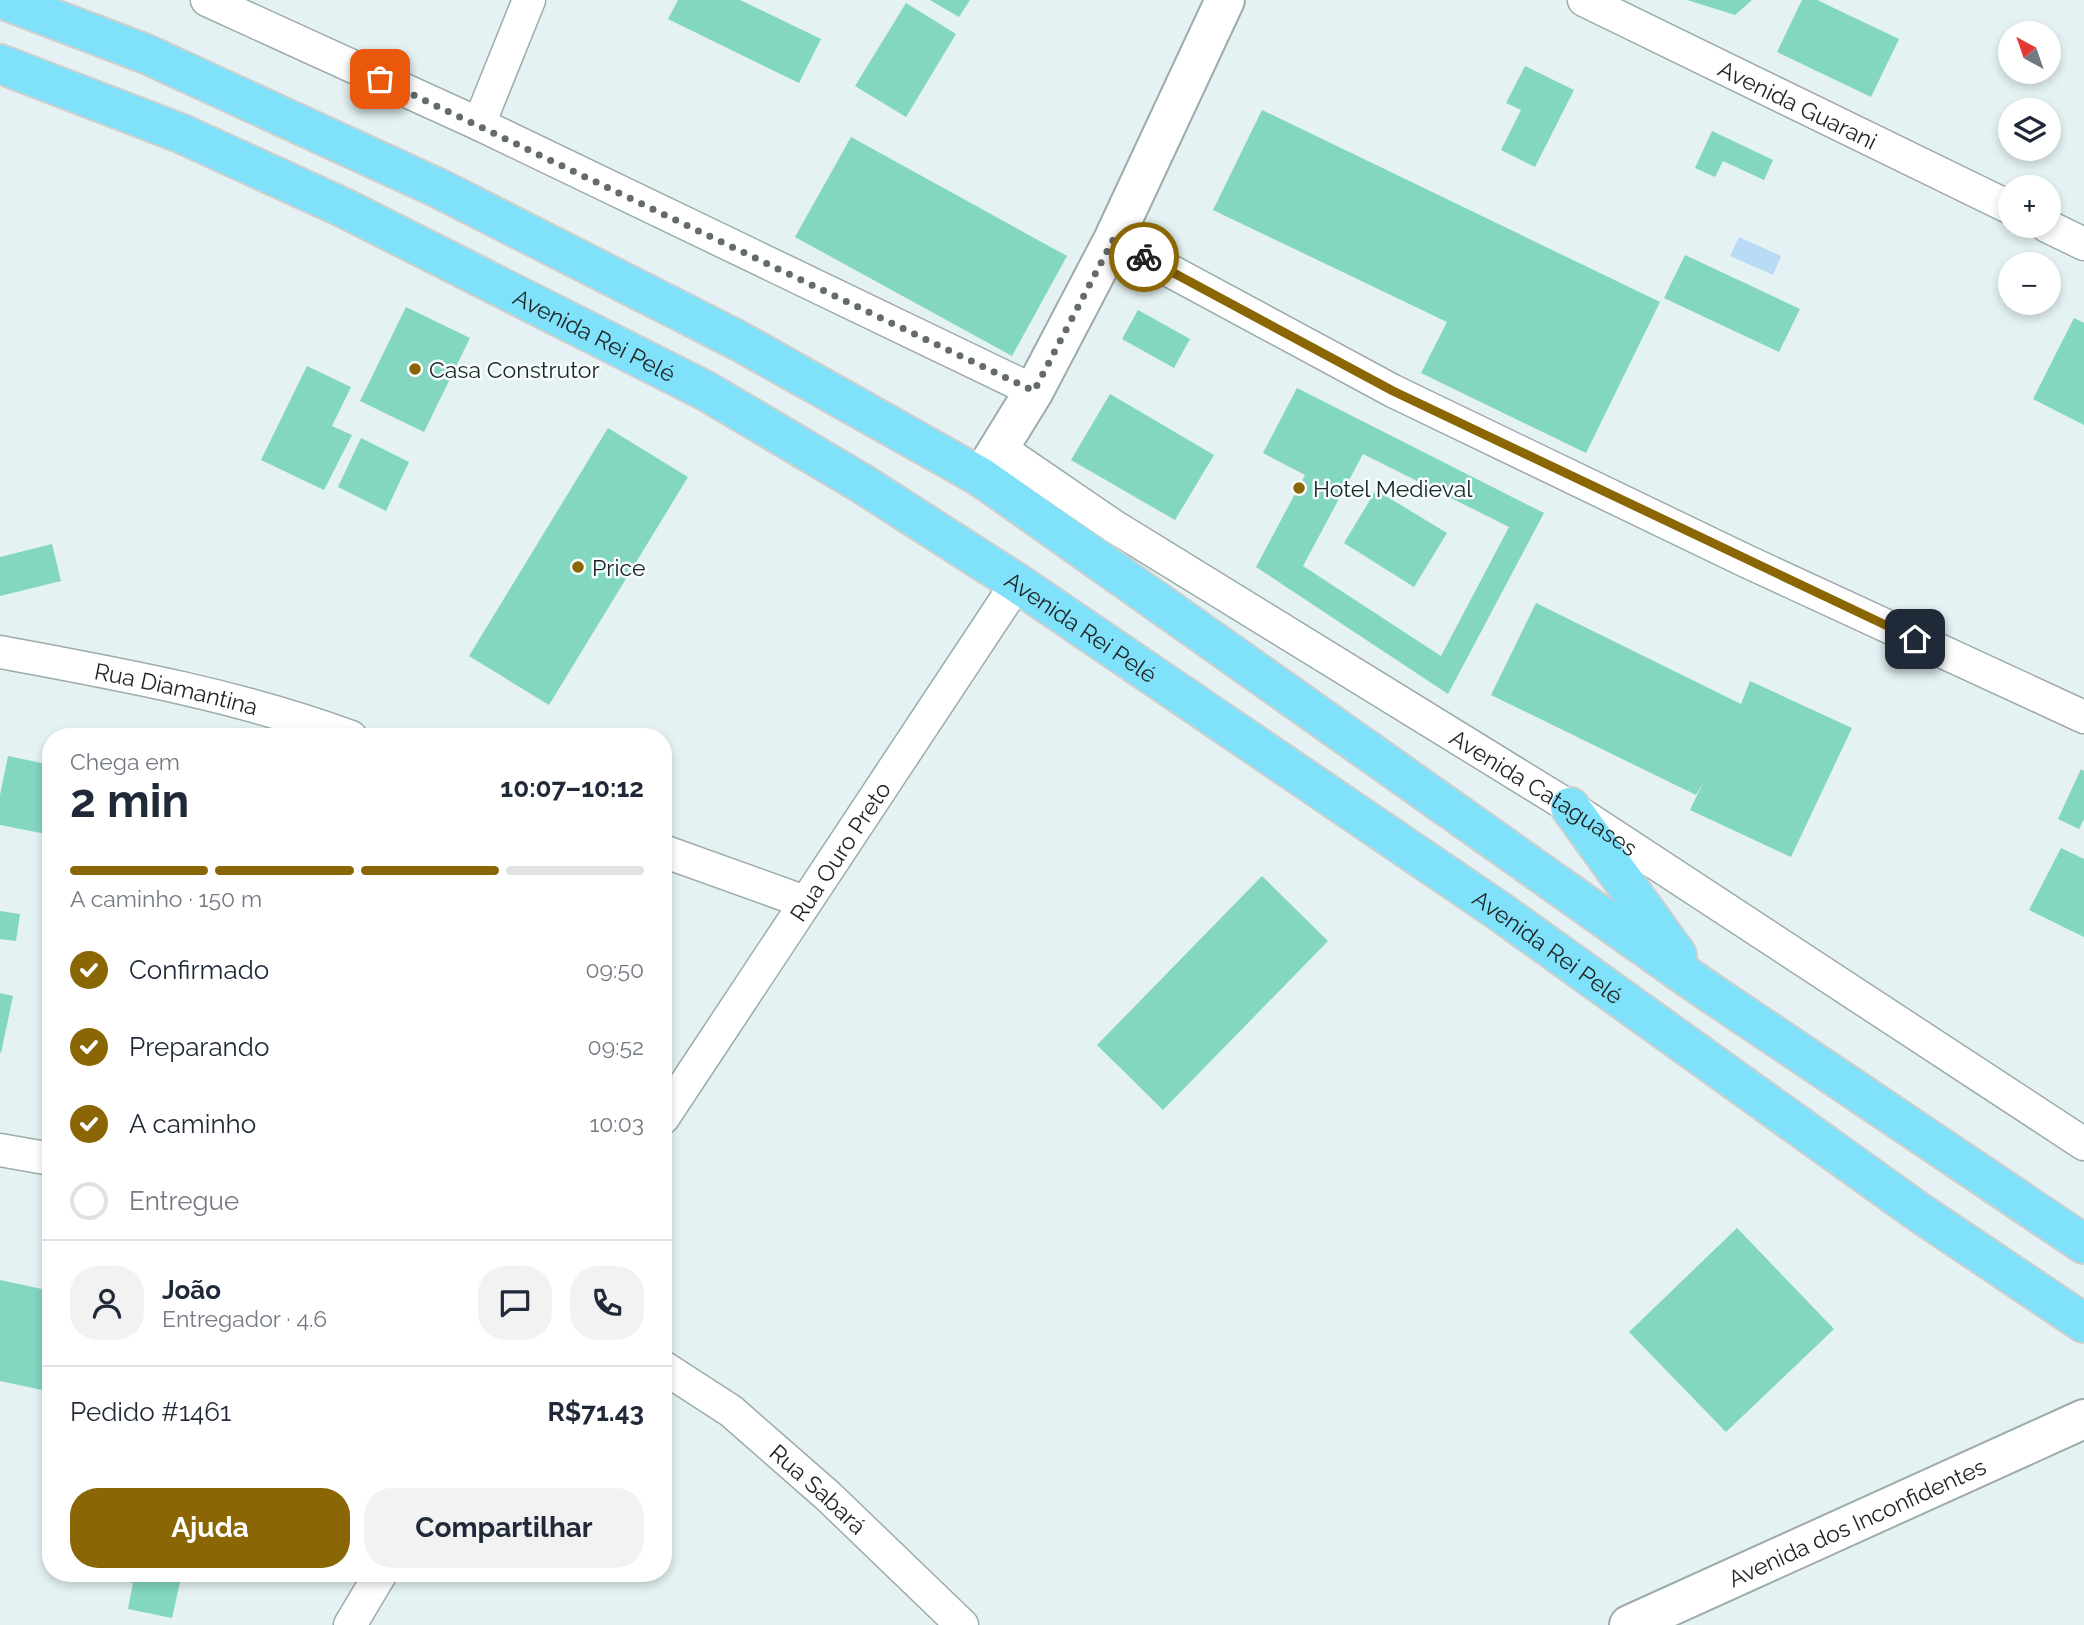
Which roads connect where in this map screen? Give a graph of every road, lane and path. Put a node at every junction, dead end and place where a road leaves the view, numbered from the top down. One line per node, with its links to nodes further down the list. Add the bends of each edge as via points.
1 (4, 0): 13 (main road, via 146,54 440,189)
2 (207, 0): 7 (street)
3 (529, 0): 7 (street)
4 (1225, 0): 10 (street)
5 (1584, 0): 8 (street, Avenida Guarani)
6 (0, 64): 14 (main road, Avenida Rei Pelé, via 180,133 570,320 706,391)
7 (479, 124): 12 (street)
8 (1998, 202)
9 (2061, 233): 11 (street)
10 (1113, 240): 12 (street); 16 (street, via 1393,391)
11 (2084, 244)
12 (1034, 391): 13 (street)
13 (990, 462): 18 (street, Avenida Cataguases, via 1115,527); 21 (main road)
14 (1017, 583): 20 (street, Rua Ouro Preto); 27 (main road, Avenida Rei Pelé, via 1499,911 1909,1206)
15 (0, 652): 17 (street, Rua Diamantina, via 171,684)
16 (2084, 718)
17 (326, 728)
18 (1570, 807): 21 (main road); 23 (street, Avenida Cataguases)
19 (672, 854): 20 (street)
20 (805, 902): 22 (street, Rua Ouro Preto)
21 (1699, 985): 26 (main road)
22 (672, 1104)
23 (2084, 1144)
24 (0, 1150): 25 (street)
25 (42, 1157)
26 (2084, 1244)
27 (2084, 1323)
28 (672, 1373): 32 (street, Rua Sabará, via 732,1411)
29 (2084, 1419): 33 (street, Avenida dos Inconfidentes)
30 (376, 1582): 31 (street)
31 (350, 1625)
32 (962, 1625)
33 (1629, 1625)

